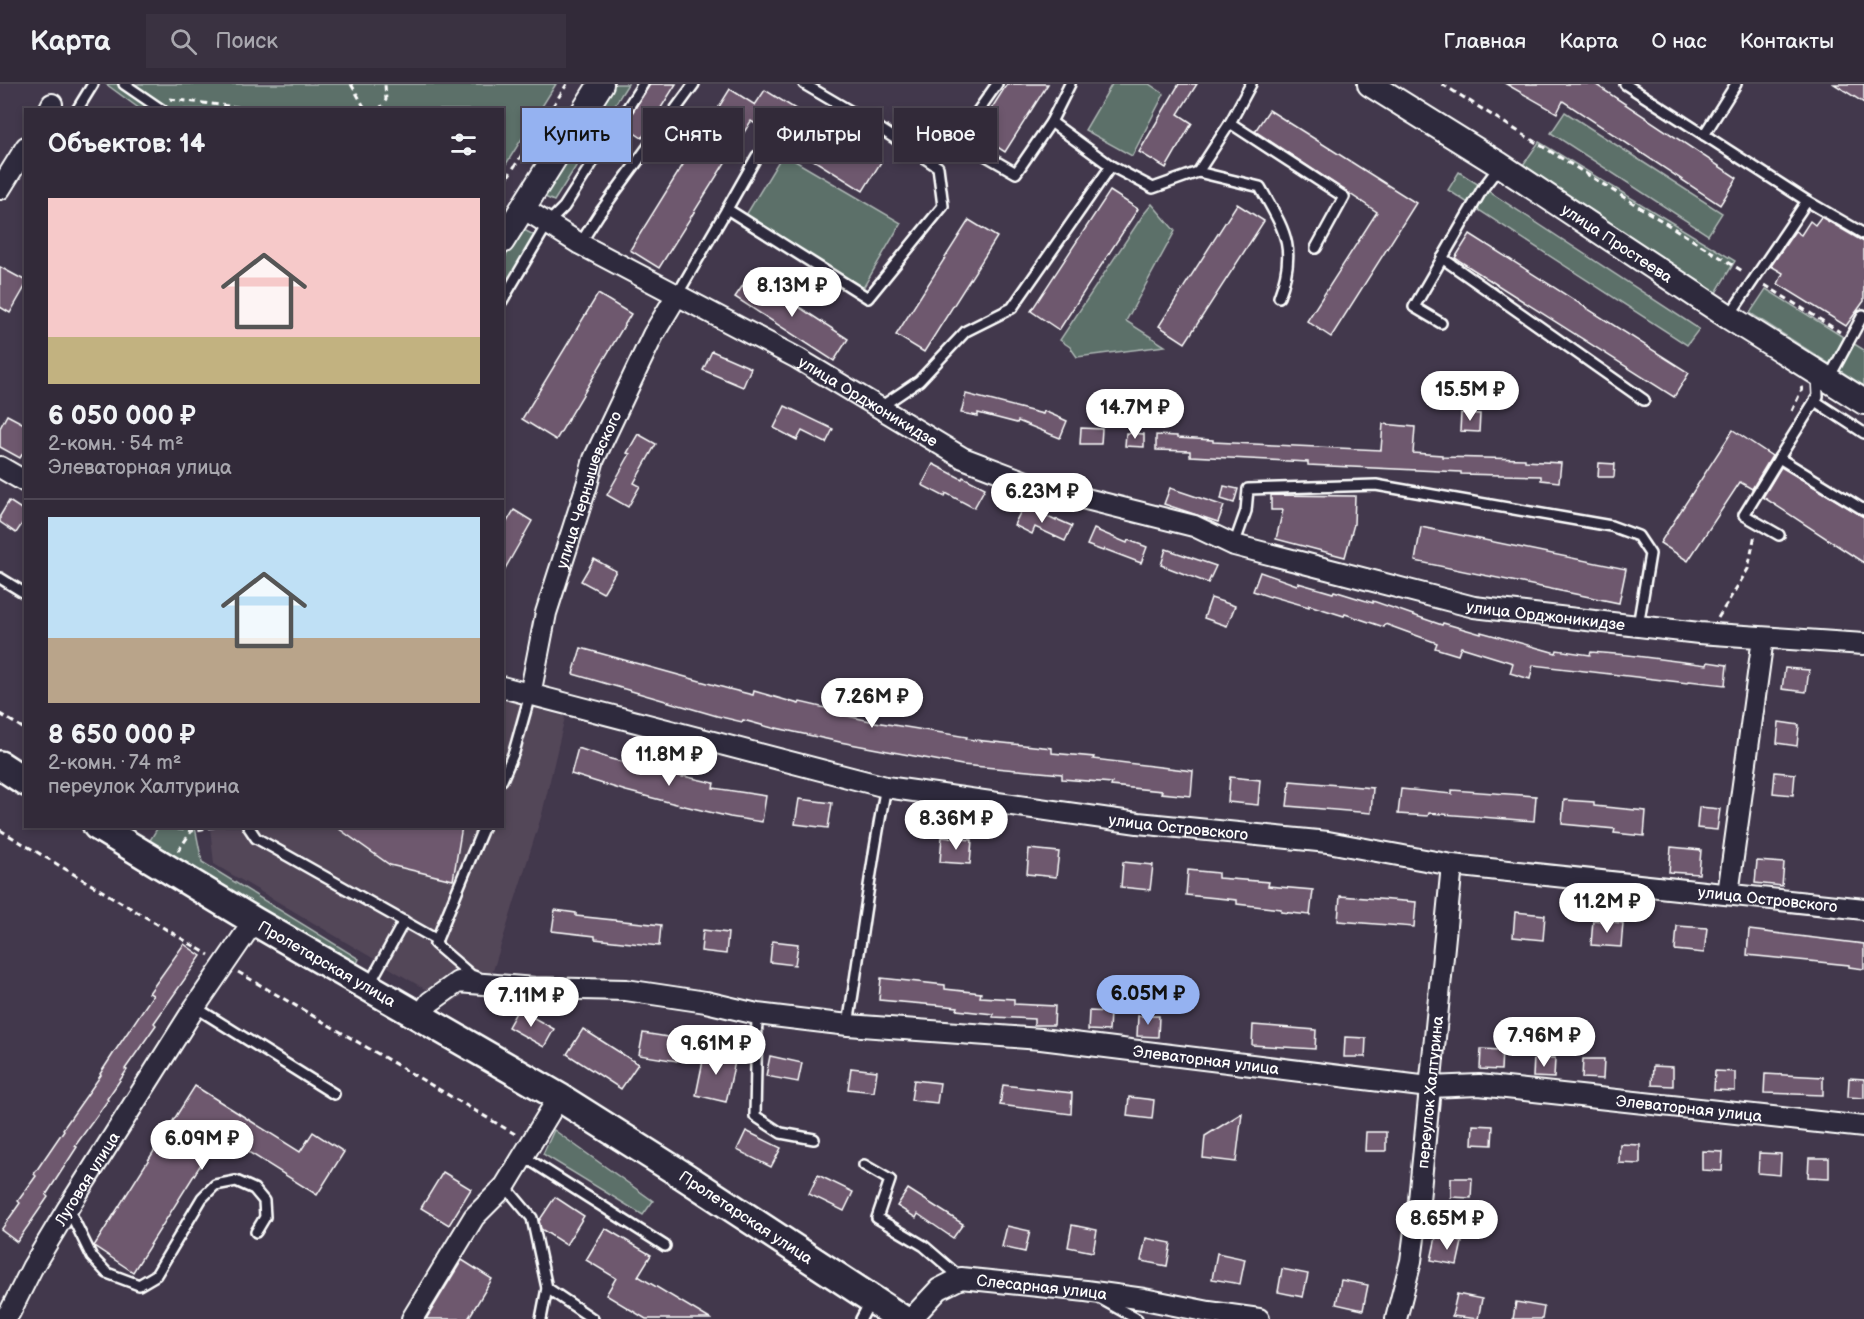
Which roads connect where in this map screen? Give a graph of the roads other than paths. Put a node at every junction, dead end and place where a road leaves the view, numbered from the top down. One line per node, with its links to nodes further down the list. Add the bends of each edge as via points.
1 (93, 84): 13 (lane)
2 (124, 84): 14 (lane)
3 (601, 84): 25 (street)
4 (643, 84): 27 (lane, via 564,207)
5 (694, 84): 30 (lane)
6 (804, 84): 26 (lane, via 938,167 943,206 868,298)
7 (997, 84): 15 (lane, via 966,128 969,146 1016,172)
8 (1070, 84): 15 (lane)
9 (1251, 84): 16 (lane)
10 (1371, 84): 20 (street, улица Простеева)
11 (1625, 84): 17 (lane)
12 (1736, 84): 17 (lane)
13 (78, 108)
14 (159, 108)
15 (1051, 122): 21 (lane)
16 (1230, 123): 22 (lane); 31 (lane, via 1344,197)
17 (1704, 135): 24 (lane)
18 (24, 150): 23 (street)
19 (755, 160): 26 (lane)
20 (1500, 165): 32 (lane); 37 (street, улица Простеева)
21 (1111, 166): 22 (lane, via 1153,188); 43 (lane, via 1012,308 966,331 919,381)
22 (1198, 172): 34 (lane, via 1260,187 1284,230 1289,256)
23 (0, 189)
24 (1807, 201): 28 (lane); 37 (lane)
25 (523, 208): 27 (street, улица Орджоникидзе); 29 (street)
26 (727, 209): 33 (lane)
27 (548, 223): 30 (street, улица Орджоникидзе); 35 (lane)
28 (1864, 234)
29 (504, 238)
30 (580, 244): 33 (street, улица Орджоникидзе)
31 (1316, 248)
32 (1442, 258): 38 (lane, via 1414,307); 40 (lane)
33 (677, 296): 43 (street, улица Орджоникидзе, via 797,358); 57 (street, улица Чернышевского, via 653,335 594,459 546,613)
34 (1280, 297)
35 (504, 298)
36 (1863, 315): 39 (lane)
37 (1729, 317): 39 (street, улица Простеева)
38 (1441, 323)
39 (1822, 377): 41 (lane); 42 (street, улица Простеева)
40 (1644, 400)
41 (1815, 401): 44 (lane); 45 (lane)
42 (1864, 402)
43 (879, 408): 50 (street, улица Орджоникидзе, via 963,458 1042,488 1194,526)
44 (1864, 433)
45 (1779, 458): 48 (lane); 49 (lane, via 1744,515)
46 (4, 472): 47 (street)
47 (24, 481)
48 (1864, 510)
49 (1779, 535)
50 (1234, 545): 53 (street, улица Орджоникидзе, via 1474,607); 53 (lane, via 1246,511 1248,489 1376,485 1611,526 1638,536 1650,554)
51 (0, 578): 52 (lane)
52 (24, 593)
53 (1638, 626): 54 (street, улица Орджоникидзе)
54 (1763, 638): 55 (street, улица Орджоникидзе); 69 (street)
55 (1864, 644)
56 (504, 688): 57 (street, улица Островского)
57 (530, 694): 59 (lane); 63 (street, улица Островского)
58 (504, 750): 59 (lane)
59 (514, 752): 61 (lane)
60 (0, 765): 62 (main road)
61 (504, 775)
62 (24, 781)
63 (886, 787): 68 (street, улица Островского, via 1138,823 1328,842); 79 (lane)
64 (105, 828): 67 (main road, Пролетарская улица)
65 (249, 828): 72 (lane, via 256,838)
66 (483, 828): 73 (lane)
67 (128, 835): 71 (main road, Пролетарская улица)
68 (1452, 865): 69 (street, улица Островского); 80 (street, переулок Халтурина)
69 (1728, 894): 70 (street, улица Островского)
70 (1864, 909)
71 (254, 921): 75 (main road, Пролетарская улица); 76 (street, Луговая улица)
72 (404, 921): 73 (lane); 75 (lane)
73 (437, 940): 74 (lane, via 435,944 471,975)
74 (492, 983): 77 (street, Элеваторная улица, via 626,990); 78 (street, Элеваторная улица, via 458,982 430,1002)
75 (369, 987): 78 (main road, Пролетарская улица)
76 (195, 1007): 81 (lane); 88 (street, Луговая улица)
77 (757, 1014): 79 (street, Элеваторная улица); 84 (lane, via 755,1116 781,1133)
78 (419, 1017): 82 (main road, Пролетарская улица)
79 (848, 1025): 80 (street, Элеваторная улица, via 1041,1039)
80 (1429, 1087): 83 (street, Элеваторная улица, via 1479,1085); 103 (street, переулок Халтурина, via 1411,1261)
81 (334, 1094)
82 (559, 1097): 85 (street); 94 (main road, Пролетарская улица, via 684,1176)
83 (1864, 1127)
84 (814, 1139)
85 (526, 1150): 87 (street); 90 (lane)
86 (864, 1165): 91 (lane, via 890,1180 877,1218 924,1246)
87 (505, 1186): 92 (lane, via 532,1218); 96 (street, via 474,1217)
88 (68, 1208): 89 (lane, via 92,1257 107,1273 139,1285 156,1275 202,1198 215,1185 236,1181 254,1189 264,1201 265,1217); 95 (street, Луговая улица)
89 (256, 1232)
90 (665, 1246)
91 (961, 1278): 93 (street, Слесарная улица); 100 (street, Слесарная улица, via 939,1289)
92 (546, 1288): 97 (lane); 98 (lane)
93 (1086, 1291): 101 (lane); 102 (street, Слесарная улица)
94 (866, 1309): 99 (main road, Пролетарская улица)
95 (3, 1319)
96 (412, 1319)
97 (541, 1319)
98 (593, 1319)
99 (902, 1319)
100 (911, 1319)
101 (1137, 1319)
102 (1259, 1319)
103 (1396, 1319)

